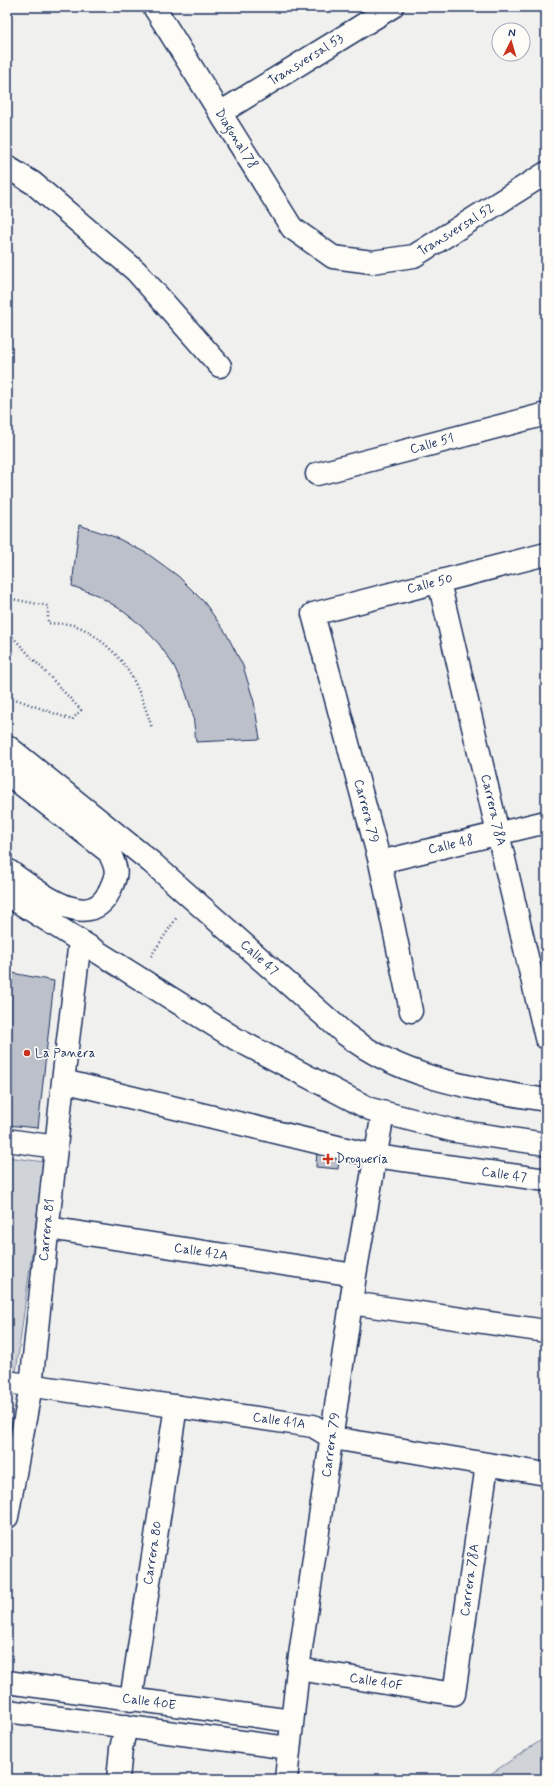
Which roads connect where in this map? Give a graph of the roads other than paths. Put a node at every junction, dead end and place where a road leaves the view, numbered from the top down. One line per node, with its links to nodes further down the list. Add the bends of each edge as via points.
1 (154, 7): 3 (street, Diagonal 78)
2 (392, 7): 3 (street, Transversal 53)
3 (220, 113): 6 (street, Diagonal 78, via 292,228)
4 (7, 167): 7 (street, via 33,183 136,271)
5 (546, 173): 6 (street, Transversal 52, via 414,256 372,262)
6 (333, 257)
7 (220, 366)
8 (546, 414): 9 (street, Calle 51)
9 (317, 474)
10 (546, 554): 11 (street, Calle 50)
11 (439, 582): 12 (street, Calle 50); 16 (street, Carrera 78A)
12 (313, 614): 17 (street, Carrera 79)
13 (7, 746): 24 (street, Calle 47, via 151,862 362,1047 418,1074 464,1087)
14 (7, 773): 18 (street, via 109,852 115,864 116,876 107,896 98,905 88,910 75,910 63,906)
15 (546, 822): 16 (street, Calle 48)
16 (499, 834): 17 (street, Calle 48); 22 (street, Carrera 78A)
17 (380, 862): 21 (street, Carrera 79)
18 (7, 870)
19 (7, 895): 20 (street)
20 (80, 941): 23 (street, Carrera 81); 25 (street, via 236,1039 370,1109)
21 (411, 1011)
22 (546, 1038)
23 (63, 1081): 28 (street, Carrera 81); 29 (street, Calle 47)
24 (546, 1100)
25 (383, 1113): 27 (street, via 454,1131); 29 (street, Carrera 79)
26 (7, 1140): 28 (street)
27 (546, 1144)
28 (56, 1147): 31 (street, Carrera 81)
29 (375, 1156): 30 (street, Calle 47); 32 (street, Carrera 79)
30 (546, 1180)
31 (48, 1228): 32 (street, Calle 42A); 36 (street, Carrera 81)
32 (355, 1276): 33 (street, Carrera 79)
33 (351, 1303): 34 (street); 38 (street, Carrera 79)
34 (546, 1331)
35 (7, 1382): 36 (street, Calle 41A)
36 (31, 1386): 37 (street, Calle 41A); 41 (street, Carrera 81)
37 (176, 1406): 38 (street, Calle 41A, via 313,1426); 45 (street, Carrera 80)
38 (333, 1438): 39 (street, Calle 41A); 42 (street, Carrera 79)
39 (487, 1465): 40 (street, Calle 41A); 44 (street, Carrera 78A)
40 (546, 1474)
41 (7, 1517)
42 (298, 1669): 44 (street, Calle 40F); 47 (street, Carrera 79)
43 (7, 1682): 45 (street, Calle 40E)
44 (454, 1694)
45 (131, 1700): 47 (street, Calle 40E)
46 (7, 1711): 48 (street, Calle 40E)
47 (292, 1722): 49 (street, Carrera 79)
48 (126, 1726): 49 (street, Calle 40E); 50 (street)
49 (289, 1748): 51 (street, Carrera 79)
50 (118, 1779)
51 (286, 1779)

